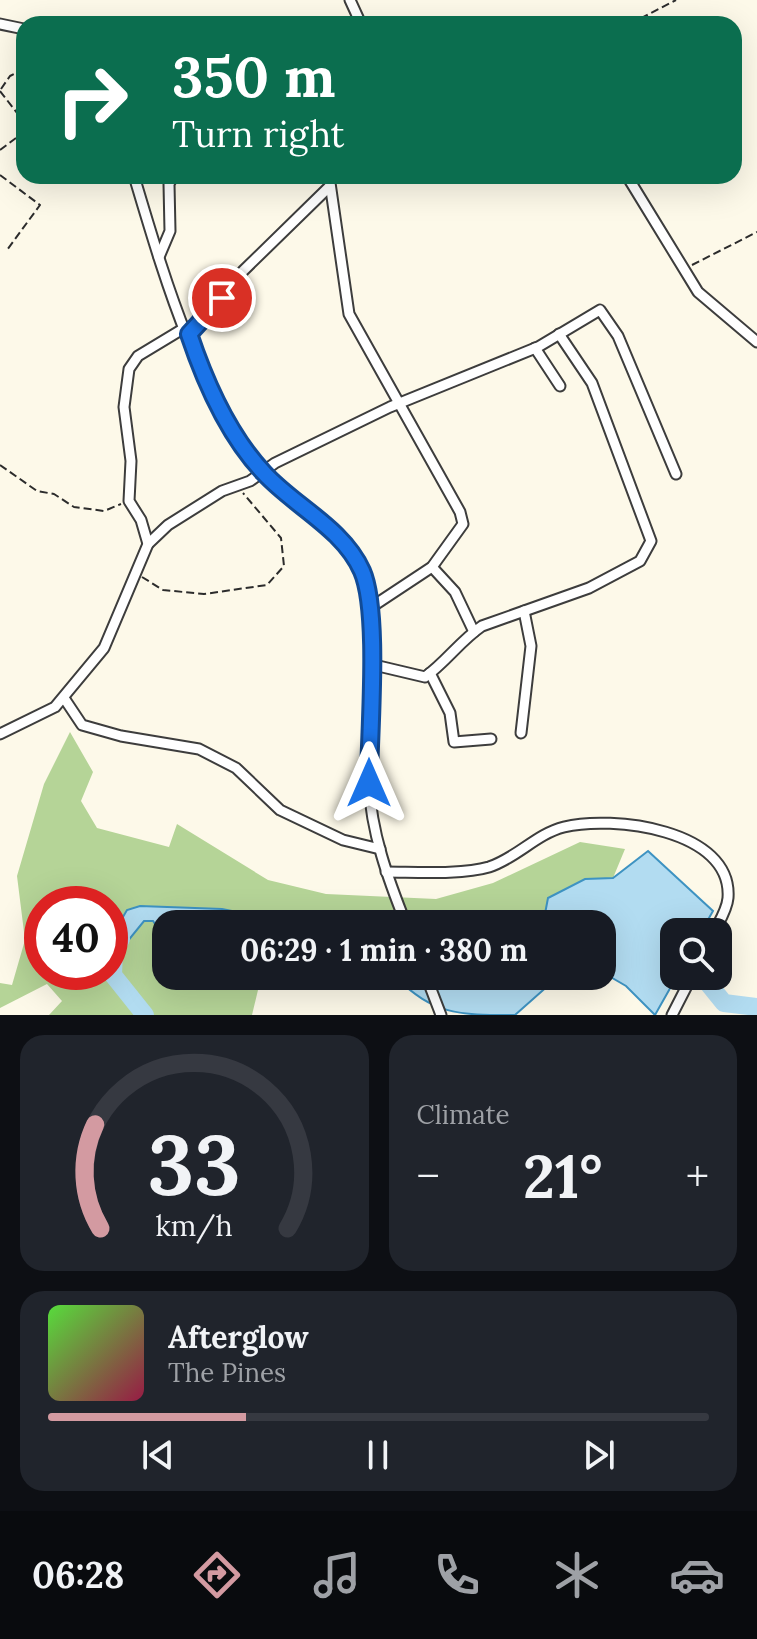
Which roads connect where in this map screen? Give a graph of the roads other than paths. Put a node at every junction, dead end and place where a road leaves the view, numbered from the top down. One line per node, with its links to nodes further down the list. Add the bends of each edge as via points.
1 (136, 184): 6 (street)
2 (169, 184): 6 (street, via 170,231)
3 (326, 184): 7 (street)
4 (329, 184): 12 (street, via 349,314)
5 (632, 184): 9 (street, via 683,269 717,312)
6 (159, 257): 7 (street)
7 (188, 331): 13 (street, via 201,370 234,432); 15 (street, via 138,356 129,369 124,407 131,461 129,501)
8 (559, 334): 10 (street); 14 (street, via 600,310 618,336); 18 (street, via 592,383 651,541 640,561 589,588)
9 (757, 342)
10 (535, 348): 11 (street); 12 (street)
11 (560, 386)
12 (398, 405): 13 (street); 16 (street, via 463,524)
13 (263, 472): 15 (street, via 222,491); 17 (street, via 351,553 362,572)
14 (676, 474)
15 (148, 544): 22 (street, via 104,648)
16 (432, 567): 17 (street); 19 (street, via 455,592)
17 (370, 608): 20 (street)
18 (524, 611): 19 (street); 23 (street, via 531,646)
19 (474, 632): 21 (street)
20 (370, 664): 21 (street, via 425,677); 26 (street, via 369,783)
21 (430, 673): 25 (street, via 450,713 454,742)
22 (64, 698): 24 (street); 26 (street, via 82,725 199,749 236,768 280,810 343,840)
23 (521, 733)
24 (0, 734)
25 (491, 739)
26 (380, 849): 27 (street)
27 (386, 872): 28 (street); 29 (street, via 487,868 561,828 602,821 698,843 719,867 728,898)
28 (400, 910)
29 (720, 918)
30 (431, 990): 32 (street)
31 (685, 990): 33 (street)
32 (441, 1015)
33 (672, 1015)

